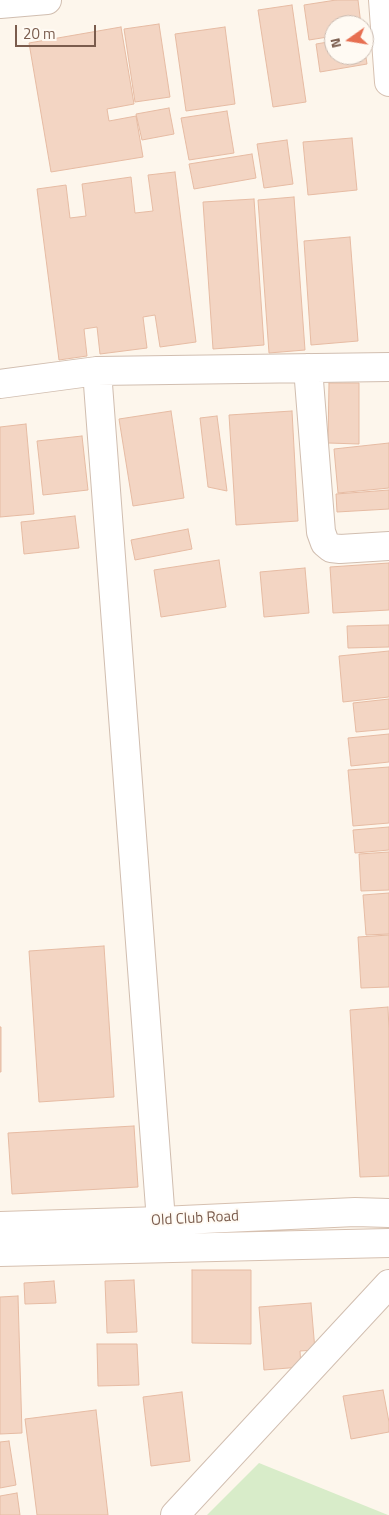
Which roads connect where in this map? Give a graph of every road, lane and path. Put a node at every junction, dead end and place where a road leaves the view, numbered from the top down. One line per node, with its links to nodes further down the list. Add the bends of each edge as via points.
1 (47, 0): 3 (street)
2 (383, 0): 4 (street)
3 (0, 4)
4 (389, 82)
5 (389, 367): 6 (street)
6 (308, 368): 7 (street); 9 (street, via 321,532 325,542 331,548 340,549)
7 (97, 372): 8 (street); 11 (street)
8 (0, 384)
9 (389, 546)
10 (389, 1213): 11 (street, Old Club Road)
11 (161, 1221): 12 (street, Old Club Road)
12 (0, 1226)
13 (389, 1242): 14 (street, Old Club Road)
14 (0, 1252)
15 (389, 1284): 16 (street)
16 (175, 1515)

